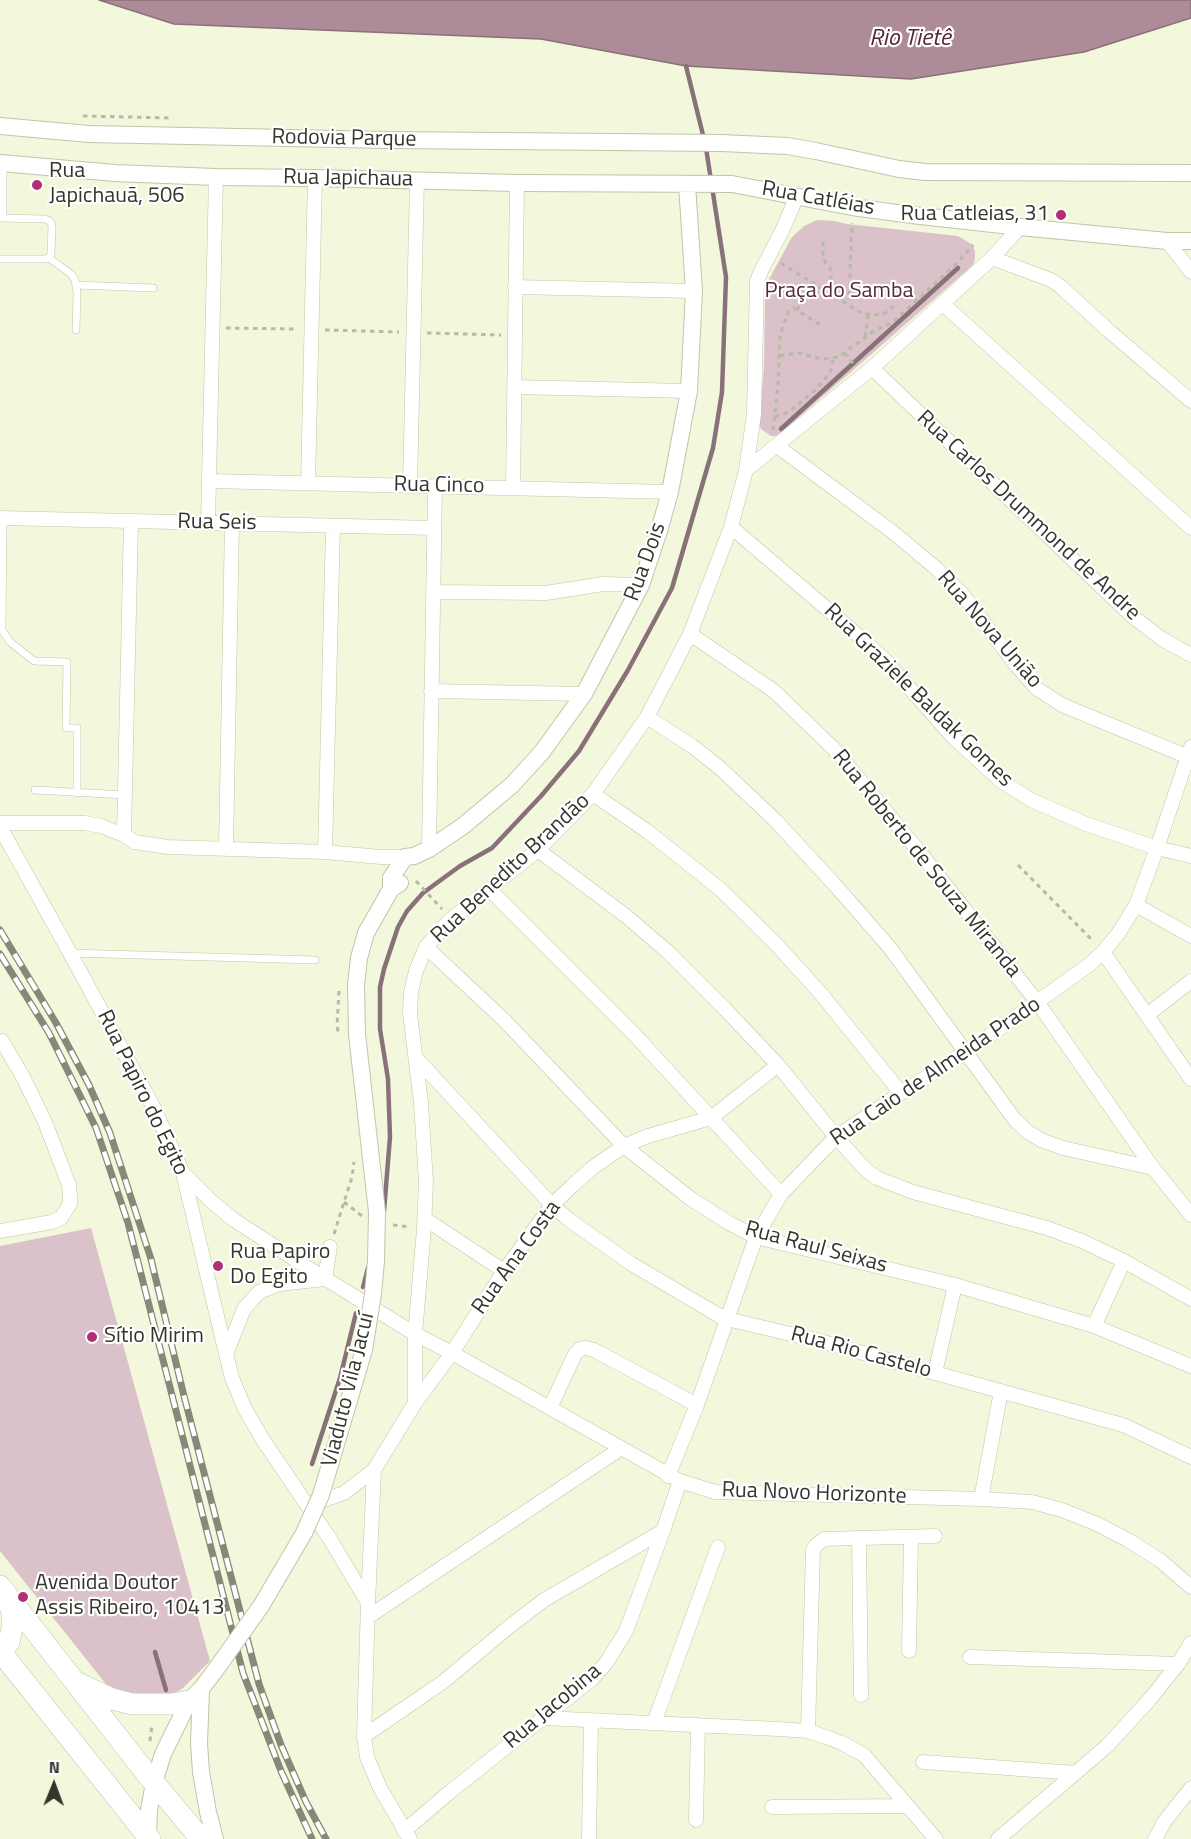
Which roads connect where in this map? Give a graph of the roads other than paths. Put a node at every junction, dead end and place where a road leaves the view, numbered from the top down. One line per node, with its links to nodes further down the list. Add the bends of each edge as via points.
1 (0, 126): 3 (street, Rodovia Parque, via 100,134 721,143 788,146 925,172)
2 (1, 163): 4 (street, Rua Japichaua); 10 (lane)
3 (1191, 173)
4 (216, 177): 5 (street, Rua Japichaua); 30 (street)
5 (315, 178): 6 (street, Rua Japichaua); 31 (street)
6 (417, 181): 7 (street, Rua Japichaua); 32 (street)
7 (517, 183): 8 (street, Rua Japichaua); 19 (street)
8 (692, 184): 9 (street, Rua Catléias, via 732,184); 21 (street, Rua Dois)
9 (797, 196): 11 (street, Rua Catléias, via 852,207); 29 (street, Rua Benedito Brandão, via 756,289 754,414)
10 (1, 218): 14 (lane, via 50,221)
11 (1020, 227): 12 (street, Rua Catléias); 15 (street)
12 (1167, 241): 13 (street, Rua Catléias); 17 (street)
13 (1191, 241)
14 (49, 258): 16 (lane); 18 (lane, via 71,274)
15 (992, 258): 22 (street); 27 (street, via 1060,286)
16 (0, 259)
17 (1191, 272)
18 (76, 285): 20 (lane); 23 (lane)
19 (515, 287): 21 (street); 25 (street)
20 (153, 288)
21 (694, 291): 26 (street, Rua Dois)
22 (943, 304): 24 (street); 43 (street)
23 (76, 330)
24 (872, 368): 28 (street); 47 (street, Rua Carlos Drummond de Andre, via 1132,616 1162,639)
25 (514, 387): 26 (street); 34 (street)
26 (689, 392): 35 (street, Rua Dois)
27 (1191, 401)
28 (777, 446): 29 (street); 51 (street, Rua Nova União, via 937,569 963,595 1036,688 1062,705)
29 (746, 470): 41 (street, Rua Benedito Brandão)
30 (209, 481): 31 (street, Rua Cinco); 38 (street)
31 (308, 483): 32 (street, Rua Cinco)
32 (410, 486): 33 (street, Rua Cinco)
33 (435, 486): 34 (street, Rua Cinco); 42 (street)
34 (513, 488): 35 (street, Rua Cinco)
35 (670, 492): 44 (street, Rua Dois)
36 (1, 518): 37 (street, Rua Seis); 53 (lane, via 2,630 10,642 34,661 67,662 66,728 77,728)
37 (131, 521): 38 (street, Rua Seis); 55 (street)
38 (208, 523): 39 (street, Rua Seis)
39 (232, 524): 40 (street, Rua Seis); 58 (street)
40 (333, 526): 42 (street, Rua Seis); 61 (street)
41 (731, 527): 46 (street, Rua Benedito Brandão); 59 (street, Rua Graziele Baldak Gomes, via 885,660 951,735 1001,781 1031,800 1077,820)
42 (434, 528): 45 (street)
43 (1191, 528)
44 (641, 585): 45 (street, via 603,584 546,593); 49 (street, Rua Dois)
45 (433, 592): 48 (street)
46 (690, 634): 50 (street, Rua Benedito Brandão); 73 (street, Rua Roberto de Souza Miranda, via 774,692 835,750)
47 (1191, 654)
48 (431, 691): 49 (street); 62 (street)
49 (584, 694): 62 (street, Rua Dois, via 542,752 512,785 463,826)
50 (647, 717): 54 (street, Rua Benedito Brandão); 76 (street, via 720,768 836,885 890,948)
51 (1190, 754): 59 (street, Rua Caio de Almeida Prado)
52 (35, 790): 53 (lane)
53 (77, 792): 55 (lane)
54 (593, 794): 60 (street, Rua Benedito Brandão); 80 (street, via 720,889 822,995)
55 (124, 795): 57 (street)
56 (0, 825): 57 (street, via 85,823); 69 (street, Rua Papiro do Egito)
57 (124, 835): 58 (street, via 145,845)
58 (226, 848): 61 (street)
59 (1157, 848): 63 (street, Rua Graziele Baldak Gomes); 65 (street, Rua Caio de Almeida Prado)
60 (538, 850): 64 (street, Rua Benedito Brandão); 78 (street, via 668,952)
61 (325, 852): 62 (street, via 381,857)
62 (416, 854): 72 (street, Rua Dois, via 373,918 363,940)
63 (1191, 856)
64 (489, 889): 67 (street, Rua Benedito Brandão, via 450,920); 81 (street, via 633,1033)
65 (1136, 905): 66 (street); 68 (street, Rua Caio de Almeida Prado)
66 (1191, 936)
67 (426, 948): 77 (street, Rua Benedito Brandão, via 411,992); 83 (street, Rua Raul Seixas, via 504,1020)
68 (1103, 952): 73 (street, Rua Caio de Almeida Prado); 74 (street)
69 (70, 953): 70 (lane); 85 (street, Rua Papiro do Egito, via 154,1108)
70 (315, 960)
71 (1191, 981): 74 (street)
72 (356, 985): 129 (street, Viaduto Vila Jacuí, bridge, via 357,1034 377,1212 373,1294 364,1350 321,1495 304,1533 261,1606)
73 (1038, 1003): 76 (street, Rua Caio de Almeida Prado); 84 (street, Rua Roberto de Souza Miranda)
74 (1147, 1015): 79 (street)
75 (2, 1041): 90 (street, via 45,1122 69,1185 70,1204 61,1218 52,1222)
76 (965, 1053): 80 (street, Rua Caio de Almeida Prado); 84 (street, via 1015,1120 1041,1140)
77 (415, 1058): 87 (street, Rua Rio Castelo); 89 (street, Rua Benedito Brandão, via 425,1146)
78 (778, 1065): 81 (street, Rua Ana Costa); 82 (street)
79 (1191, 1079)
80 (901, 1093): 82 (street, Rua Caio de Almeida Prado)
81 (711, 1118): 83 (street, Rua Ana Costa); 86 (street)
82 (836, 1137): 86 (street, Rua Caio de Almeida Prado); 93 (street, via 866,1170 891,1185 1047,1228)
83 (624, 1146): 87 (street, Rua Ana Costa, via 592,1168); 91 (street, Rua Raul Seixas, via 691,1199)
84 (1153, 1168): 88 (street, Rua Roberto de Souza Miranda)
85 (183, 1173): 95 (street, Rua Novo Horizonte, via 234,1220); 102 (street, Rua Papiro do Egito)
86 (782, 1194): 91 (street, Rua Caio de Almeida Prado)
87 (552, 1205): 94 (street, Rua Ana Costa); 98 (street, Rua Rio Castelo, via 630,1263)
88 (1191, 1215)
89 (425, 1224): 94 (street); 100 (street, Rua Benedito Brandão)
90 (0, 1231)
91 (756, 1237): 96 (street, Rua Raul Seixas); 98 (street, Rua Caio de Almeida Prado)
92 (330, 1247): 95 (street)
93 (1124, 1261): 97 (street); 99 (street)
94 (504, 1271): 101 (street, Rua Ana Costa)
95 (325, 1279): 100 (street, Rua Novo Horizonte); 102 (street, via 279,1284 259,1292 244,1309)
96 (955, 1284): 99 (street, Rua Raul Seixas); 104 (street)
97 (1191, 1299)
98 (728, 1319): 104 (street, Rua Rio Castelo); 107 (street, Rua Caio de Almeida Prado)
99 (1094, 1326): 103 (street, Rua Raul Seixas)
100 (415, 1334): 101 (street, Rua Novo Horizonte); 106 (street, Rua Benedito Brandão)
101 (452, 1353): 106 (street, Rua Ana Costa); 108 (street, Rua Novo Horizonte)
102 (226, 1354): 114 (street, Rua Papiro do Egito, via 245,1409)
103 (1191, 1366)
104 (934, 1373): 105 (street, Rua Rio Castelo)
105 (1001, 1391): 110 (street, Rua Rio Castelo, via 1123,1425); 113 (street)
106 (415, 1403): 111 (street, Rua Ana Costa)
107 (698, 1405): 108 (street, via 586,1348 575,1354); 112 (street, Rua Caio de Almeida Prado)
108 (550, 1408): 109 (street, Rua Novo Horizonte)
109 (620, 1449): 112 (street, Rua Novo Horizonte); 122 (street)
110 (1191, 1457)
111 (374, 1470): 114 (street, Rua Ana Costa, via 344,1493); 122 (street)
112 (674, 1478): 113 (street, Rua Novo Horizonte, via 715,1492); 115 (street, Rua Jacobina)
113 (981, 1499): 120 (street, Rua Novo Horizonte, via 1032,1502 1097,1524 1161,1561)
114 (307, 1504): 122 (street, Rua Papiro do Egito, via 359,1586)
115 (663, 1531): 131 (street, Rua Jacobina, via 616,1649 592,1679); 136 (street, via 544,1600 443,1682)
116 (935, 1536): 117 (street)
117 (911, 1537): 118 (street); 124 (street)
118 (859, 1538): 130 (street); 135 (street, via 824,1539 813,1550)
119 (718, 1547): 133 (street)
120 (1191, 1587)
121 (3, 1590): 125 (main road, via 12,1613 12,1628 9,1642); 128 (main road)
122 (368, 1610): 136 (street)
123 (1191, 1643): 127 (street)
124 (909, 1651)
125 (0, 1652): 145 (main road)
126 (970, 1657): 127 (street)
127 (1178, 1664): 138 (street, via 1126,1726)
128 (74, 1681): 129 (main road, via 132,1704 152,1705); 139 (main road)
129 (195, 1695): 139 (street, Viaduto Vila Jacuí, via 163,1754); 147 (street, via 201,1772)
130 (861, 1695)
131 (544, 1718): 132 (street); 144 (street, Rua Jacobina, via 451,1791)
132 (591, 1721): 133 (street); 148 (street)
133 (654, 1723): 134 (street)
134 (698, 1725): 135 (street); 143 (street)
135 (808, 1731): 141 (street, via 864,1755)
136 (364, 1736): 144 (street, via 373,1773)
137 (923, 1762): 138 (street)
138 (1076, 1773): 150 (street)
139 (154, 1783): 145 (street, Viaduto Vila Jacuí, via 148,1810); 146 (main road)
140 (1191, 1788): 151 (street)
141 (908, 1806): 142 (street); 149 (street)
142 (772, 1807)
143 (696, 1820)
144 (407, 1835)
145 (149, 1838)
146 (201, 1839)
147 (216, 1839)
148 (589, 1839)
149 (936, 1839)
150 (998, 1839)
151 (1155, 1839)

